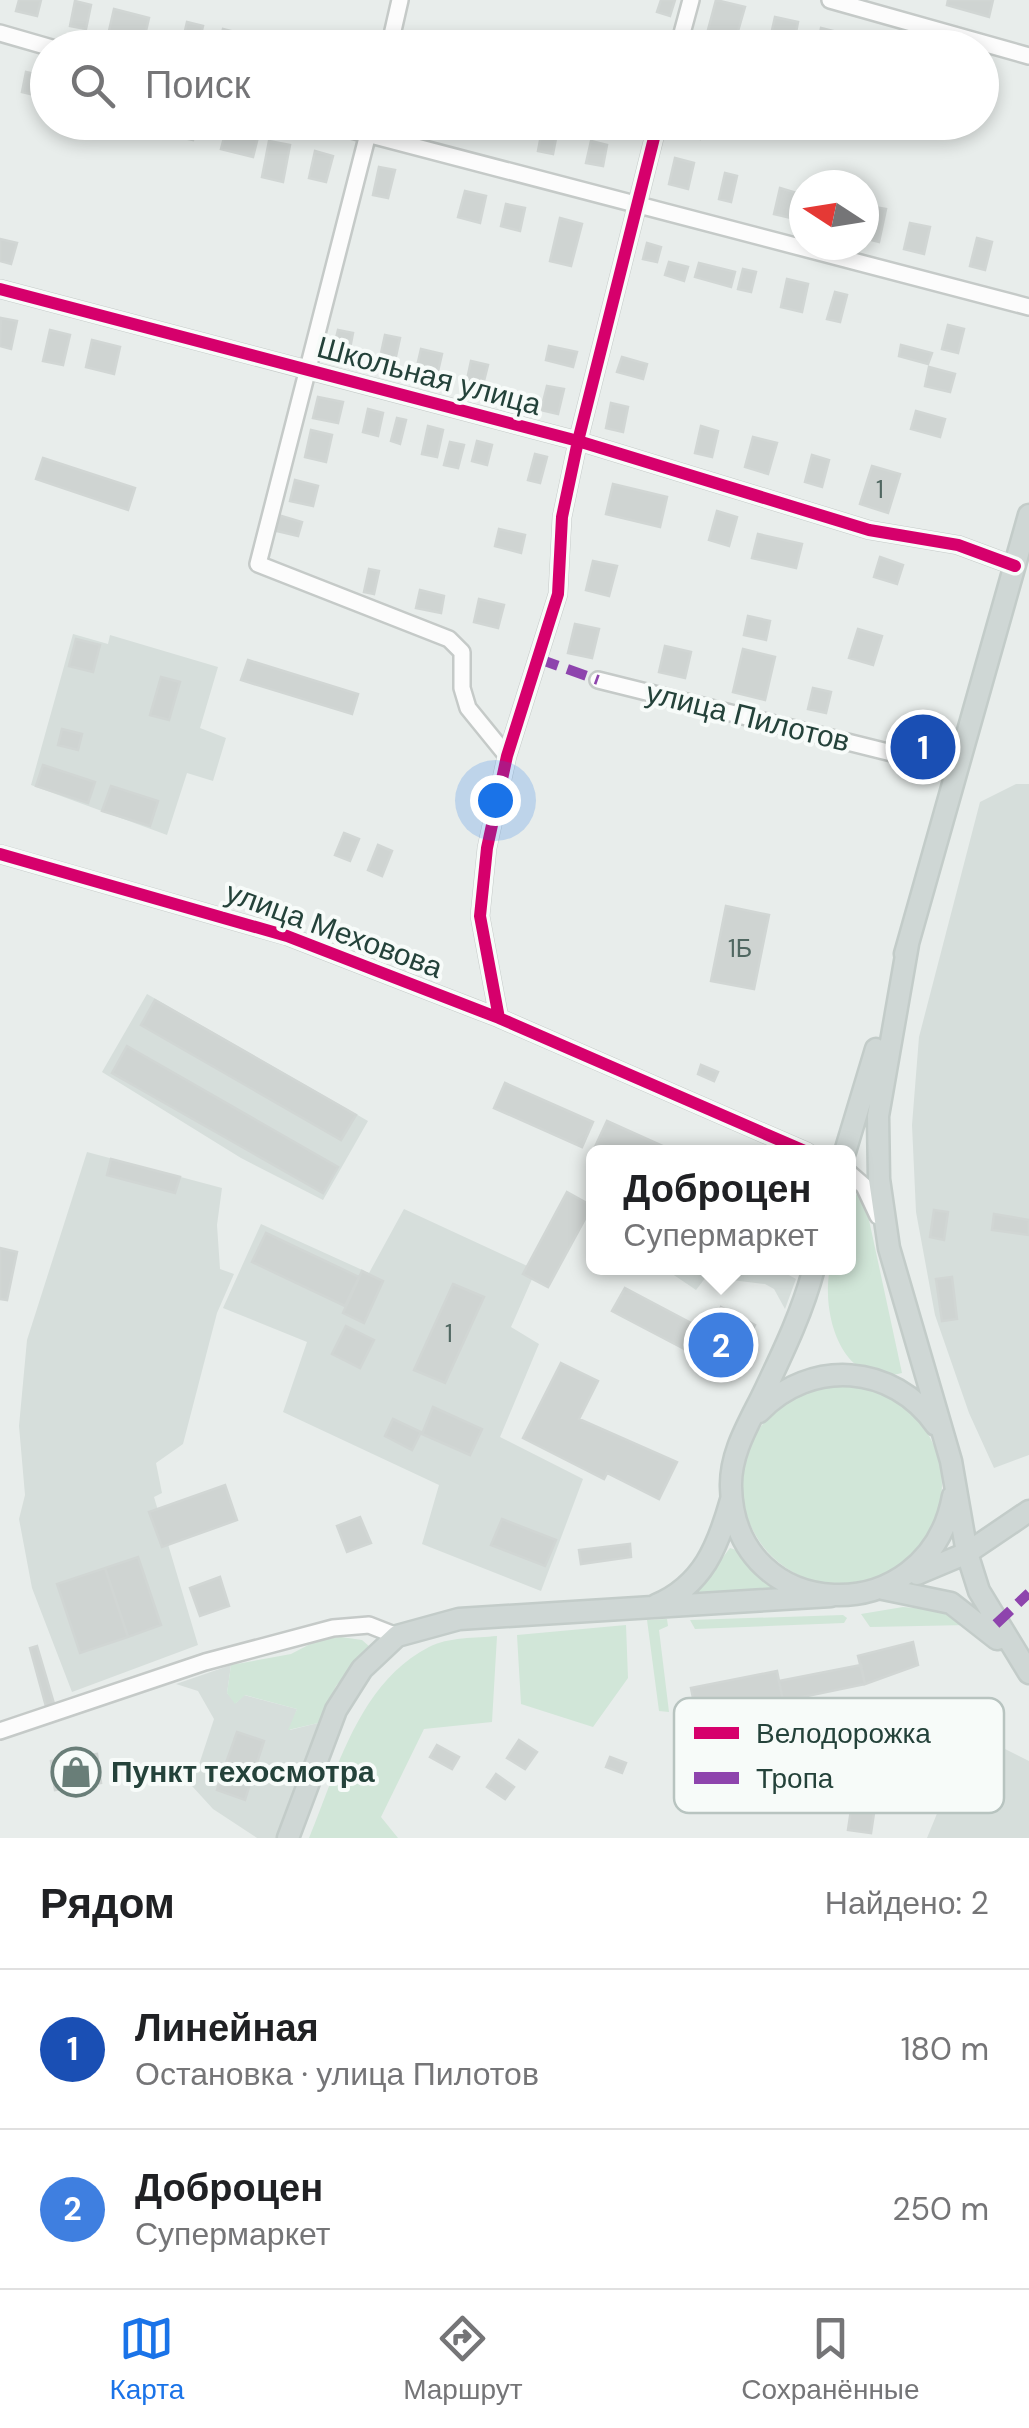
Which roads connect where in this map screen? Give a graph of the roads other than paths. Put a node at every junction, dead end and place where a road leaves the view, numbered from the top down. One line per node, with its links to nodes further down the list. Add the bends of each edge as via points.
1 (400, 0): 4 (street)
2 (691, 0): 5 (street)
3 (830, 0): 6 (street)
4 (393, 30)
5 (683, 30)
6 (937, 30)
7 (0, 34): 8 (street)
8 (30, 42)
9 (999, 48): 10 (street)
10 (1029, 56)
11 (366, 140): 17 (street)
12 (406, 140): 14 (street)
13 (653, 140): 14 (street)
14 (635, 208): 16 (street); 18 (street)
15 (0, 289): 17 (street, Школьная улица)
16 (1029, 308)
17 (306, 370): 18 (street, Школьная улица); 22 (street, via 258,564 448,638 462,652 468,708)
18 (578, 441): 20 (street, Школьная улица, via 869,530 958,545); 22 (street, via 562,517 558,594)
19 (1029, 515): 20 (main road)
20 (1015, 566): 23 (main road)
21 (598, 680): 23 (street, улица Пилотов)
22 (507, 756): 26 (street, via 480,916)
23 (956, 769): 25 (main road)
24 (0, 854): 26 (street, улица Меховова, via 287,936)
25 (908, 944): 28 (main road); 30 (main road, via 878,1116 878,1179)
26 (499, 1018): 27 (street, улица Меховова)
27 (791, 1145)
28 (847, 1145)
29 (856, 1181): 30 (street, via 872,1200)
30 (889, 1248): 33 (main road)
31 (812, 1275): 32 (main road)
32 (751, 1421): 33 (main road, via 775,1396 808,1379 864,1376 914,1400); 35 (main road, via 736,1450)
33 (946, 1445): 34 (main road)
34 (953, 1478): 37 (main road); 38 (main road, via 950,1513 936,1544 914,1570)
35 (732, 1498): 39 (main road, via 748,1544 770,1570 798,1588); 40 (main road, via 706,1567 688,1586)
36 (1029, 1510): 37 (main road)
37 (967, 1552): 38 (main road); 42 (main road, via 996,1624)
38 (883, 1589): 39 (main road); 42 (main road, via 951,1602)
39 (830, 1596): 40 (main road)
40 (647, 1608): 41 (main road, via 440,1621)
41 (397, 1636): 43 (street, via 369,1625 334,1628 206,1662); 44 (main road, via 362,1669 336,1710)
42 (1029, 1673)
43 (0, 1732)
44 (288, 1838)

